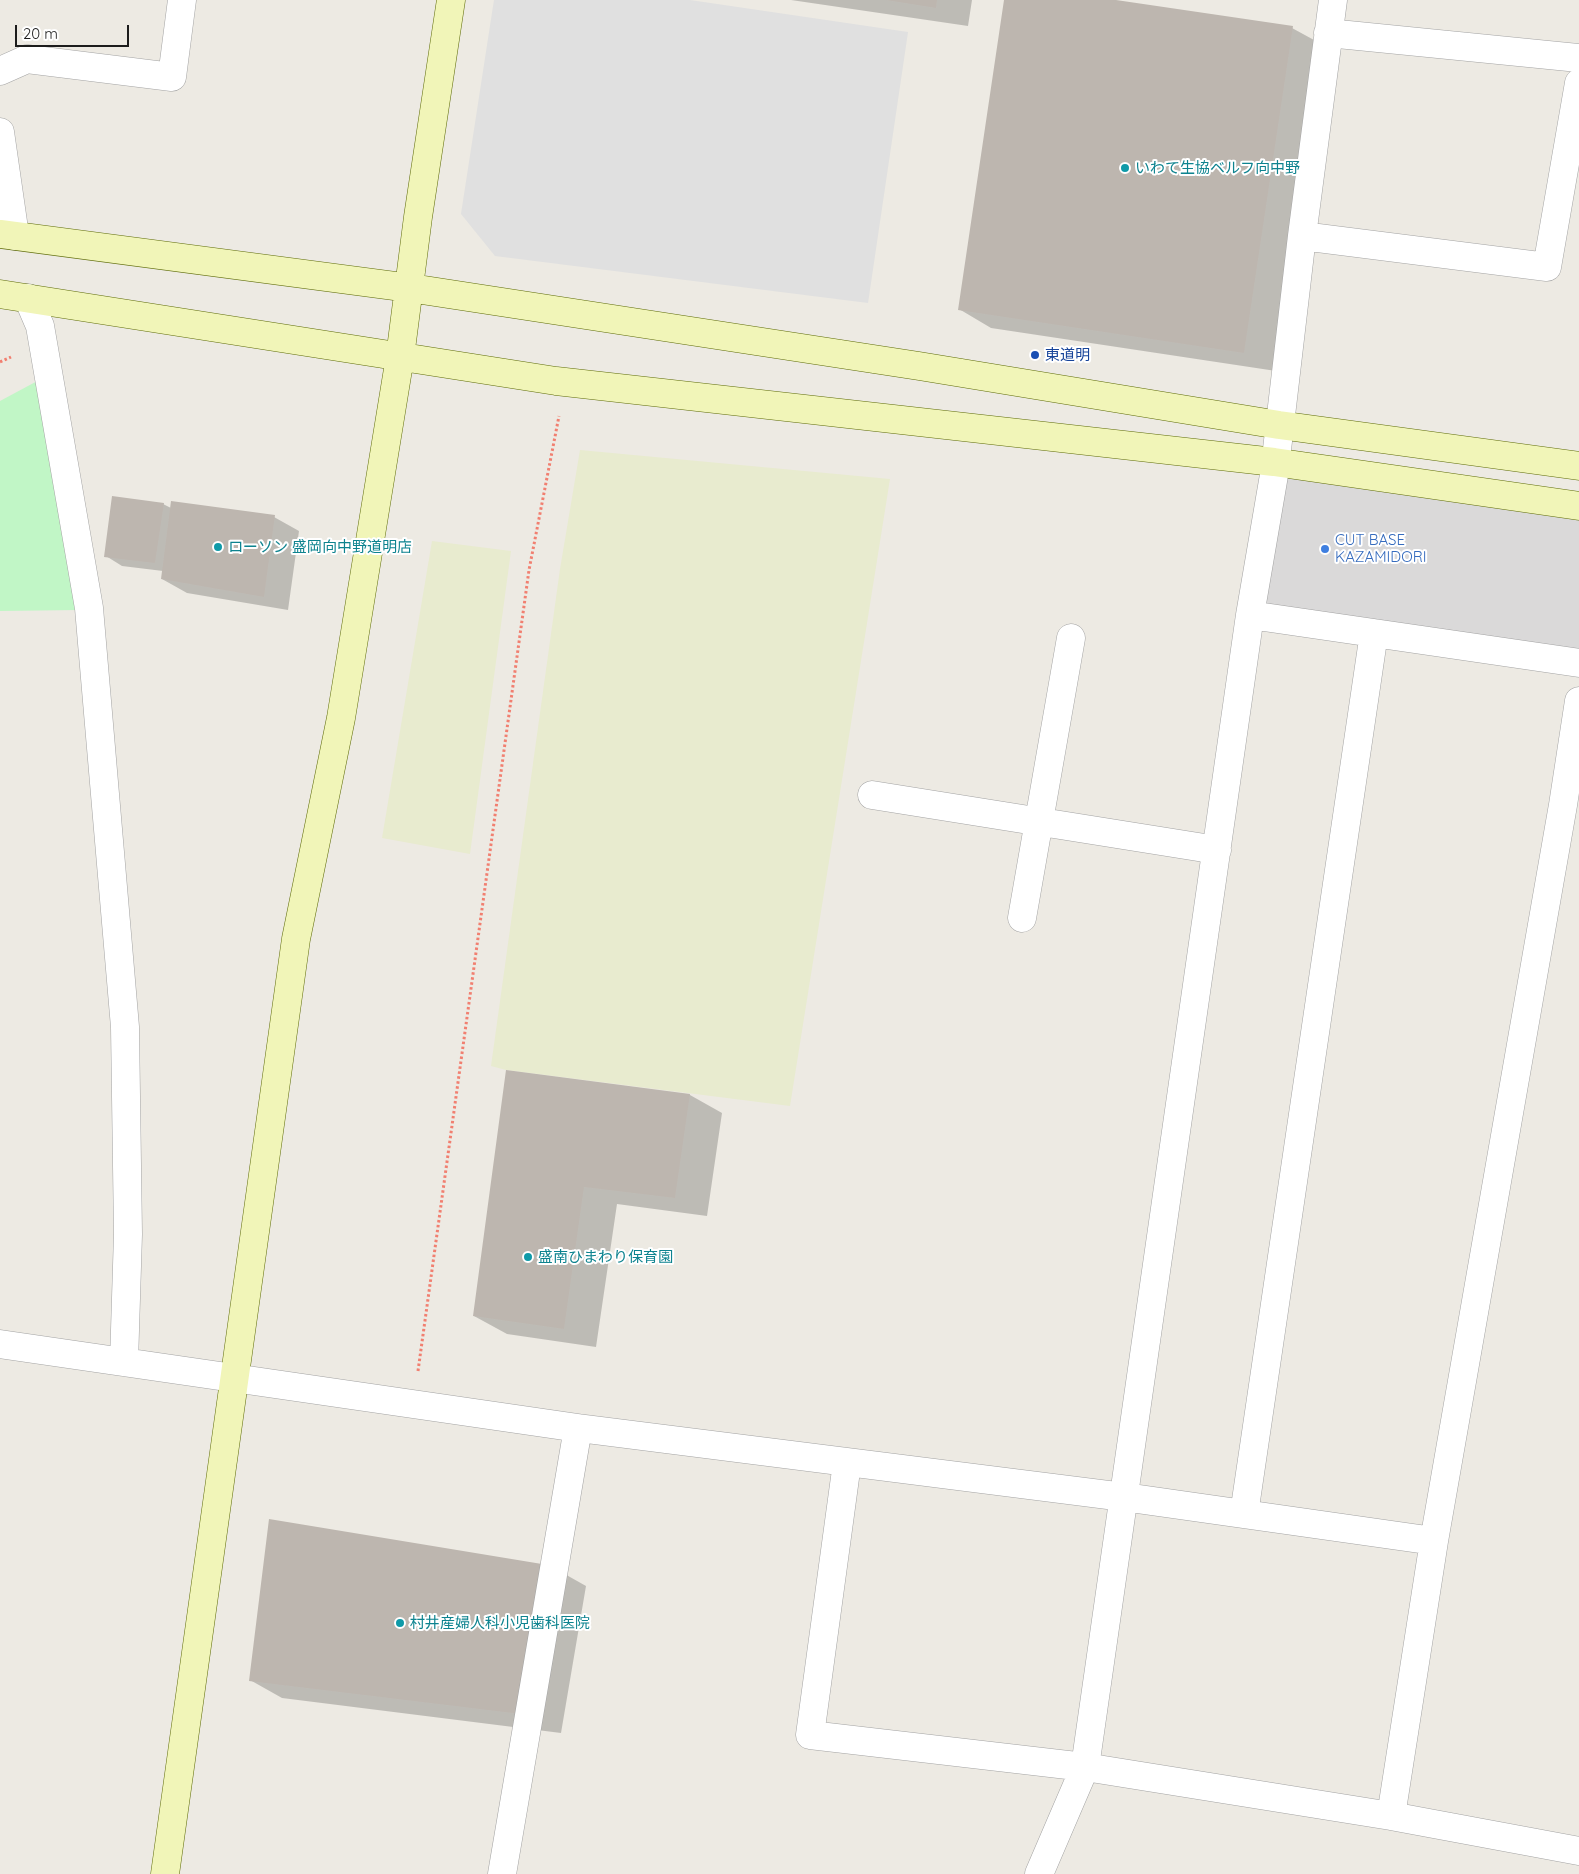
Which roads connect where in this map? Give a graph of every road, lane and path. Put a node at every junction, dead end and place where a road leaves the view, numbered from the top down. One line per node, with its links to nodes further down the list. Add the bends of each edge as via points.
1 (182, 0): 6 (street, via 172,77 27,59)
2 (451, 0): 11 (street)
3 (1333, 0): 4 (street)
4 (1328, 33): 5 (street); 10 (street)
5 (1579, 58)
6 (0, 71)
7 (1579, 83): 10 (street, via 1547,268)
8 (0, 132): 9 (street)
9 (8, 235): 11 (street)
10 (1302, 236): 16 (street)
11 (410, 288): 14 (street); 16 (street)
12 (0, 294): 13 (street)
13 (28, 298): 14 (street); 31 (street, via 40,326 90,618 125,1026 128,1234)
14 (400, 357): 17 (street, via 556,381); 32 (street, via 341,718 296,939)
15 (559, 414): 33 (path, via 530,570)
16 (1280, 425): 17 (street); 18 (street)
17 (1274, 462): 19 (street); 20 (street)
18 (1579, 466)
19 (1579, 506)
20 (1250, 615): 21 (street); 28 (street)
21 (1374, 633): 23 (street); 37 (street)
22 (1071, 638): 27 (street)
23 (1579, 663)
24 (1579, 701): 26 (street)
25 (872, 795): 27 (street)
26 (1571, 807): 38 (street)
27 (1038, 822): 28 (street); 29 (street)
28 (1217, 850): 36 (street)
29 (1022, 918)
30 (0, 1344): 31 (street)
31 (124, 1362): 32 (street)
32 (235, 1377): 33 (street); 42 (street)
33 (414, 1404): 34 (street)
34 (578, 1428): 35 (street); 43 (street)
35 (847, 1463): 36 (street); 39 (street, via 810,1734)
36 (1124, 1497): 37 (street); 39 (street)
37 (1244, 1514): 38 (street)
38 (1434, 1541): 40 (street)
39 (1085, 1767): 40 (street); 44 (street)
40 (1391, 1816): 41 (street)
41 (1579, 1851)
42 (165, 1874)
43 (502, 1874)
44 (1038, 1874)

